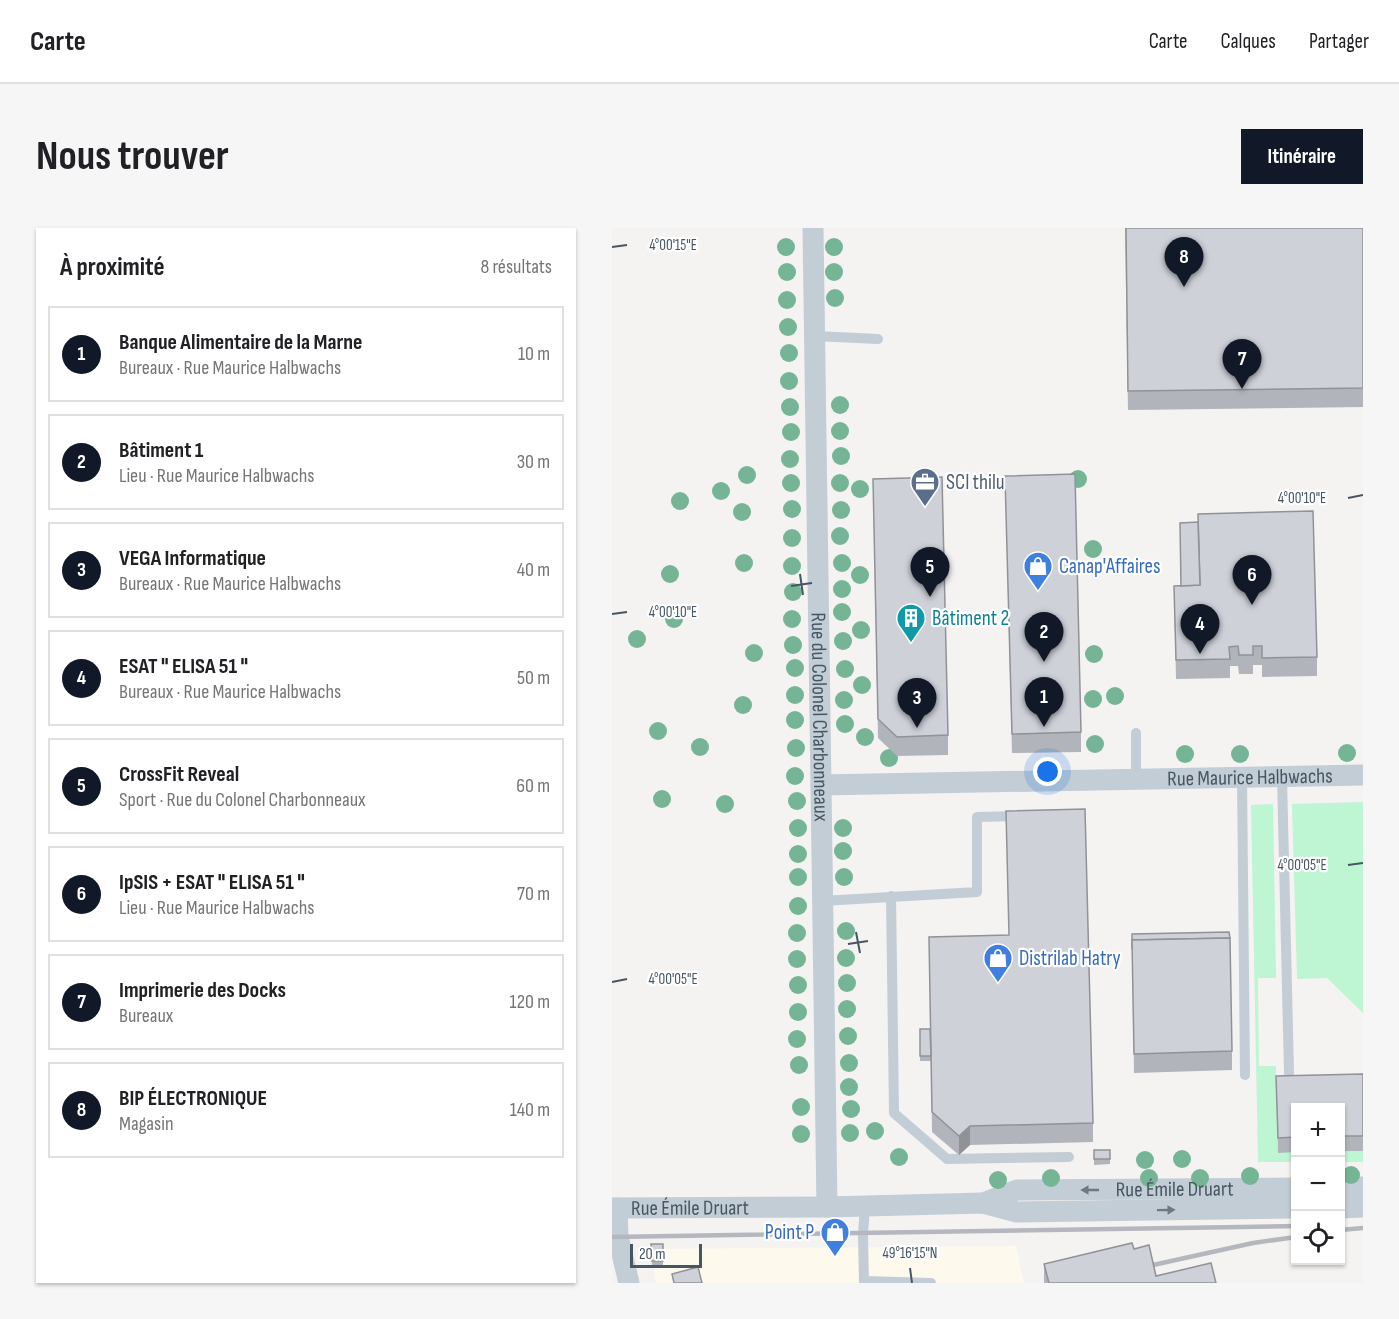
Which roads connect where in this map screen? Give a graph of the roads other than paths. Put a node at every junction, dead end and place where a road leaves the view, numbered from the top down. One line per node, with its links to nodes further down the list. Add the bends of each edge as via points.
1 (813, 228): 2 (street, Rue du Colonel Charbonneaux)
2 (815, 336): 3 (lane); 9 (street, Rue du Colonel Charbonneaux)
3 (878, 339)
4 (1136, 733): 8 (lane, Rue Maurice Halbwachs)
5 (1363, 776): 7 (street, Rue Maurice Halbwachs)
6 (1242, 777): 7 (street, Rue Maurice Halbwachs); 8 (street, Rue Maurice Halbwachs); 14 (lane)
7 (1282, 777): 13 (lane)
8 (1136, 779): 9 (street, Rue Maurice Halbwachs)
9 (821, 785): 12 (street, Rue du Colonel Charbonneaux)
10 (1036, 816): 11 (lane, via 977,817 977,892)
11 (891, 896): 12 (lane); 15 (lane, via 894,1113 947,1159)
12 (822, 901): 21 (street, Rue du Colonel Charbonneaux)
13 (1288, 1073)
14 (1245, 1075)
15 (1069, 1157)
16 (1363, 1187): 18 (street)
17 (1291, 1188): 19 (street, Rue Émile Druart, one-way to 19, via 1017,1190)
18 (1345, 1188)
19 (983, 1203): 20 (street, Rue Émile Druart); 24 (street, Rue Émile Druart, one-way to 24, via 1017,1212)
20 (865, 1206): 21 (street, Rue Émile Druart); 26 (lane)
21 (827, 1207): 23 (street, Rue Émile Druart)
22 (1363, 1207): 25 (street)
23 (615, 1208): 27 (street)
24 (1291, 1208)
25 (1345, 1208)
26 (864, 1282): 28 (lane)
27 (629, 1283)
28 (930, 1283)

